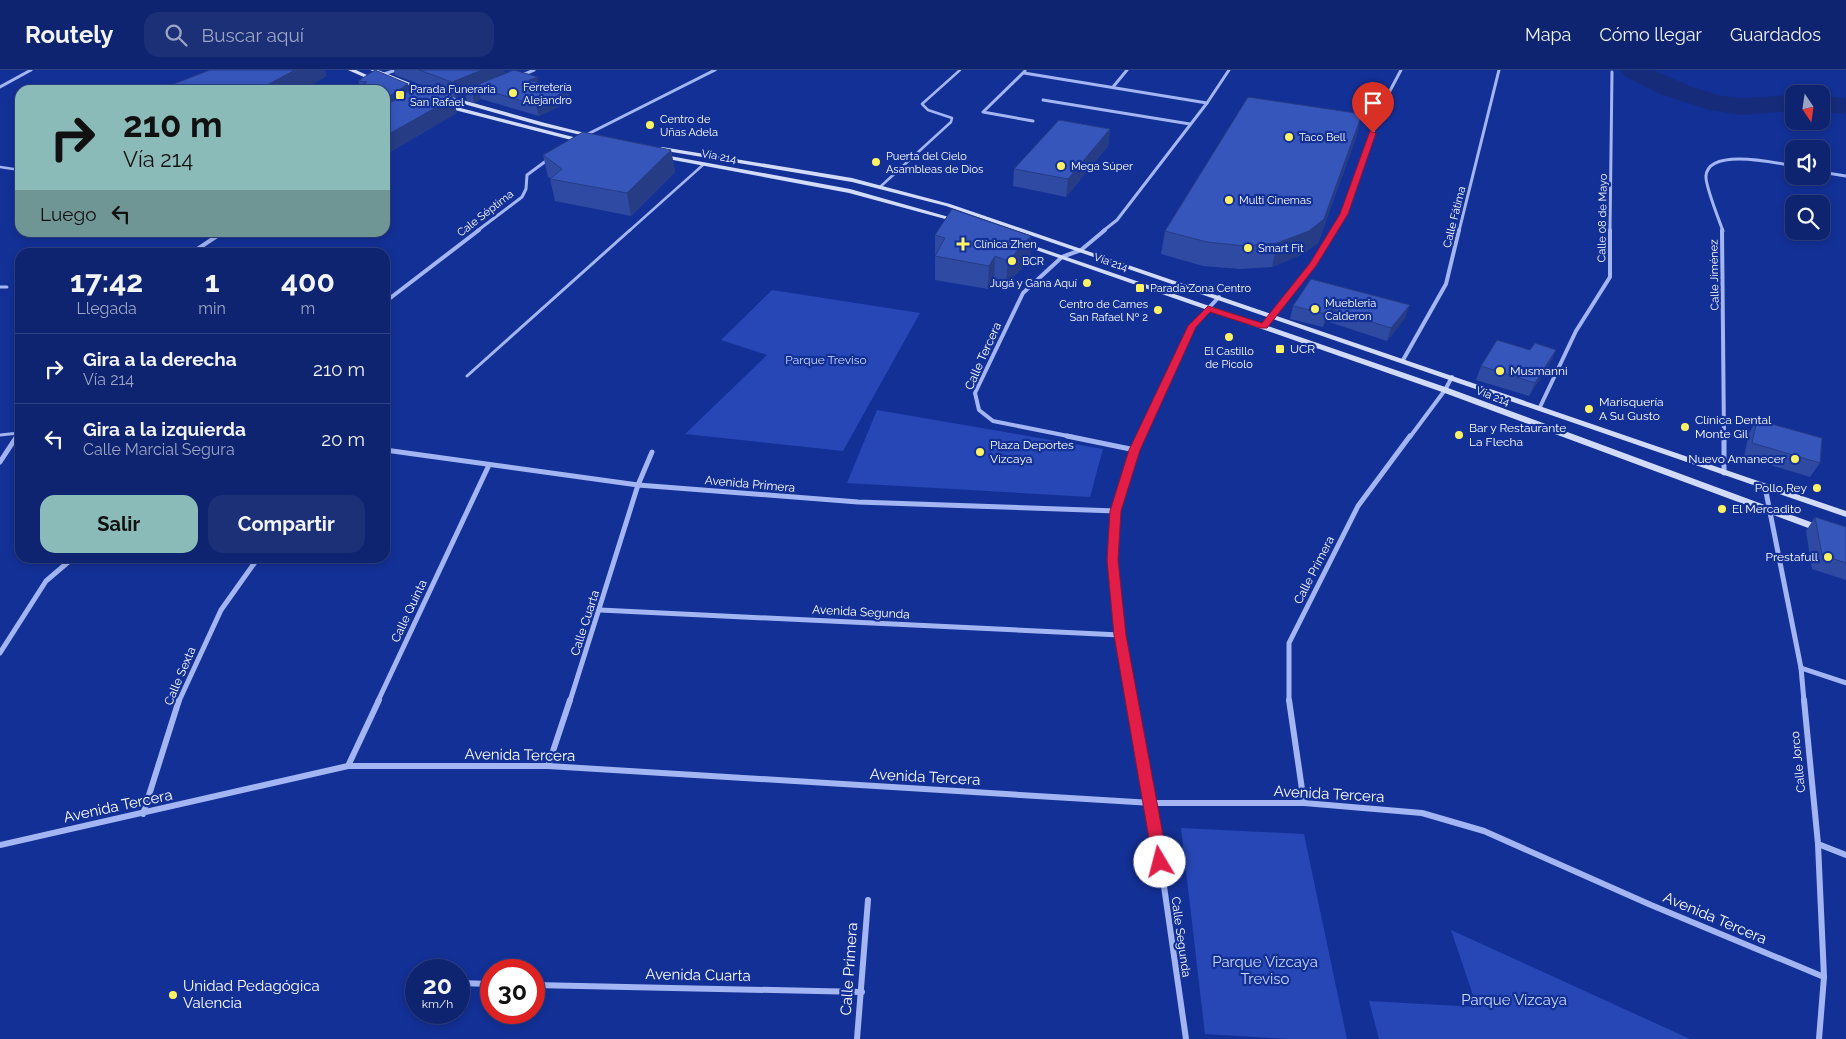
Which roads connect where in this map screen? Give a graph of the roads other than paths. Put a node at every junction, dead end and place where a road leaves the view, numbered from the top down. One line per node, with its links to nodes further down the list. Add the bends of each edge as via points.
1 (31, 70): 18 (street)
2 (351, 70): 16 (main road)
3 (373, 70): 14 (main road)
4 (396, 70): 14 (street)
5 (534, 70): 15 (street)
6 (715, 70): 29 (street)
7 (960, 70): 41 (lane, via 922,104 927,110 952,118 951,122)
8 (1127, 70): 19 (street)
9 (1228, 70): 24 (street)
10 (1401, 70): 53 (street, via 1383,104 1344,214 1314,264)
11 (1500, 70): 55 (street, Calle Fátima, via 1446,284)
12 (1025, 71): 19 (street); 27 (street, via 983,112)
13 (1612, 72): 59 (street, Calle 08 de Mayo, via 1610,277 1576,332)
14 (384, 74): 23 (main road)
15 (517, 77)
16 (387, 85)
17 (390, 86): 20 (main road)
18 (0, 87)
19 (1113, 87): 24 (street)
20 (394, 88)
21 (466, 98): 23 (street)
22 (1043, 100): 28 (street)
23 (457, 102): 26 (street); 29 (main road)
24 (1207, 103): 28 (street)
25 (436, 104): 26 (main road)
26 (445, 106): 30 (main road)
27 (1033, 121)
28 (1190, 124): 46 (street, via 1117,220)
29 (585, 134): 30 (street); 30 (main road, via 600,141)
30 (578, 140): 31 (street)
31 (570, 146)
32 (658, 148): 41 (main road, Vía 214)
33 (646, 153): 35 (main road, Vía 214)
34 (553, 156): 51 (street, Cale Séptima, via 527,175 522,198)
35 (704, 164): 42 (main road, Vía 214, via 850,191); 56 (lane)
36 (1785, 164): 68 (street, Calle Jiménez, via 1758,159 1720,160 1710,166 1706,176 1723,233)
37 (0, 167): 38 (lane)
38 (15, 169)
39 (1830, 173): 40 (street)
40 (1846, 176)
41 (880, 187): 46 (main road, Vía 214, via 948,205)
42 (968, 224)
43 (215, 237): 45 (street)
44 (1005, 237): 47 (main road, Vía 214)
45 (199, 248)
46 (1081, 250): 47 (street); 50 (main road, Vía 214)
47 (1062, 257): 52 (main road, Vía 214); 63 (street, Calle Tercera, via 1023,293 975,393 975,404 993,421)
48 (7, 287): 49 (lane)
49 (0, 288)
50 (1219, 297): 52 (street, Calle Segunda); 53 (main road, Vía 214)
51 (390, 298)
52 (1208, 308): 54 (main road, Vía 214); 63 (street, Calle Segunda, via 1192,326)
53 (1272, 315): 54 (street); 55 (main road, Vía 214)
54 (1263, 326): 58 (main road, Vía 214)
55 (1403, 360): 57 (main road, Vía 214)
56 (467, 376)
57 (1452, 377): 58 (street, Calle Primera); 59 (main road, Vía 214)
58 (1445, 390): 72 (main road, Vía 214); 84 (street, Calle Primera, via 1358,506 1289,643 1290,705)
59 (1540, 407): 68 (main road, Vía 214)
60 (15, 433): 61 (lane)
61 (0, 435)
62 (15, 438): 66 (street)
63 (1134, 450): 71 (street, Calle Segunda)
64 (390, 451): 67 (street, Avenida Primera)
65 (652, 452): 69 (street, Calle Cuarta)
66 (0, 462)
67 (489, 465): 69 (street, Avenida Primera); 82 (street, Calle Quinta)
68 (1724, 473): 70 (main road, Vía 214)
69 (638, 485): 71 (street, Avenida Primera, via 858,502); 77 (street, Calle Cuarta)
70 (1765, 487): 72 (street, Calle Jorco); 73 (main road, Vía 214)
71 (1116, 511): 78 (street, Calle Segunda, via 1113,560)
72 (1771, 512): 74 (main road, Vía 214); 80 (street, Calle Jorco)
73 (1846, 514)
74 (1846, 539)
75 (67, 563): 79 (street, via 46,581)
76 (254, 563): 86 (street, Calle Sexta, via 221,610 181,695)
77 (600, 610): 78 (street, Avenida Segunda); 83 (street, Calle Cuarta)
78 (1120, 635): 85 (street, Calle Segunda)
79 (0, 653)
80 (1800, 668): 81 (street); 87 (street, Calle Jorco)
81 (1846, 684)
82 (348, 766): 83 (street, Avenida Tercera); 86 (street, Avenida Tercera)
83 (548, 766): 85 (street, Avenida Tercera)
84 (1304, 802): 85 (street, Avenida Tercera); 91 (street, Avenida Tercera, via 1422,813 1484,831)
85 (1152, 803): 95 (street, Calle Segunda)
86 (143, 814): 88 (street, Avenida Tercera)
87 (1818, 844): 89 (street); 91 (street, Calle Jorco)
88 (0, 845)
89 (1846, 855)
90 (868, 900): 93 (street, Calle Primera)
91 (1824, 977): 96 (street, Calle Jorco)
92 (545, 985): 93 (street, Avenida Cuarta)
93 (862, 992): 94 (street, Calle Primera)
94 (857, 1039)
95 (1186, 1039)
96 (1819, 1039)

